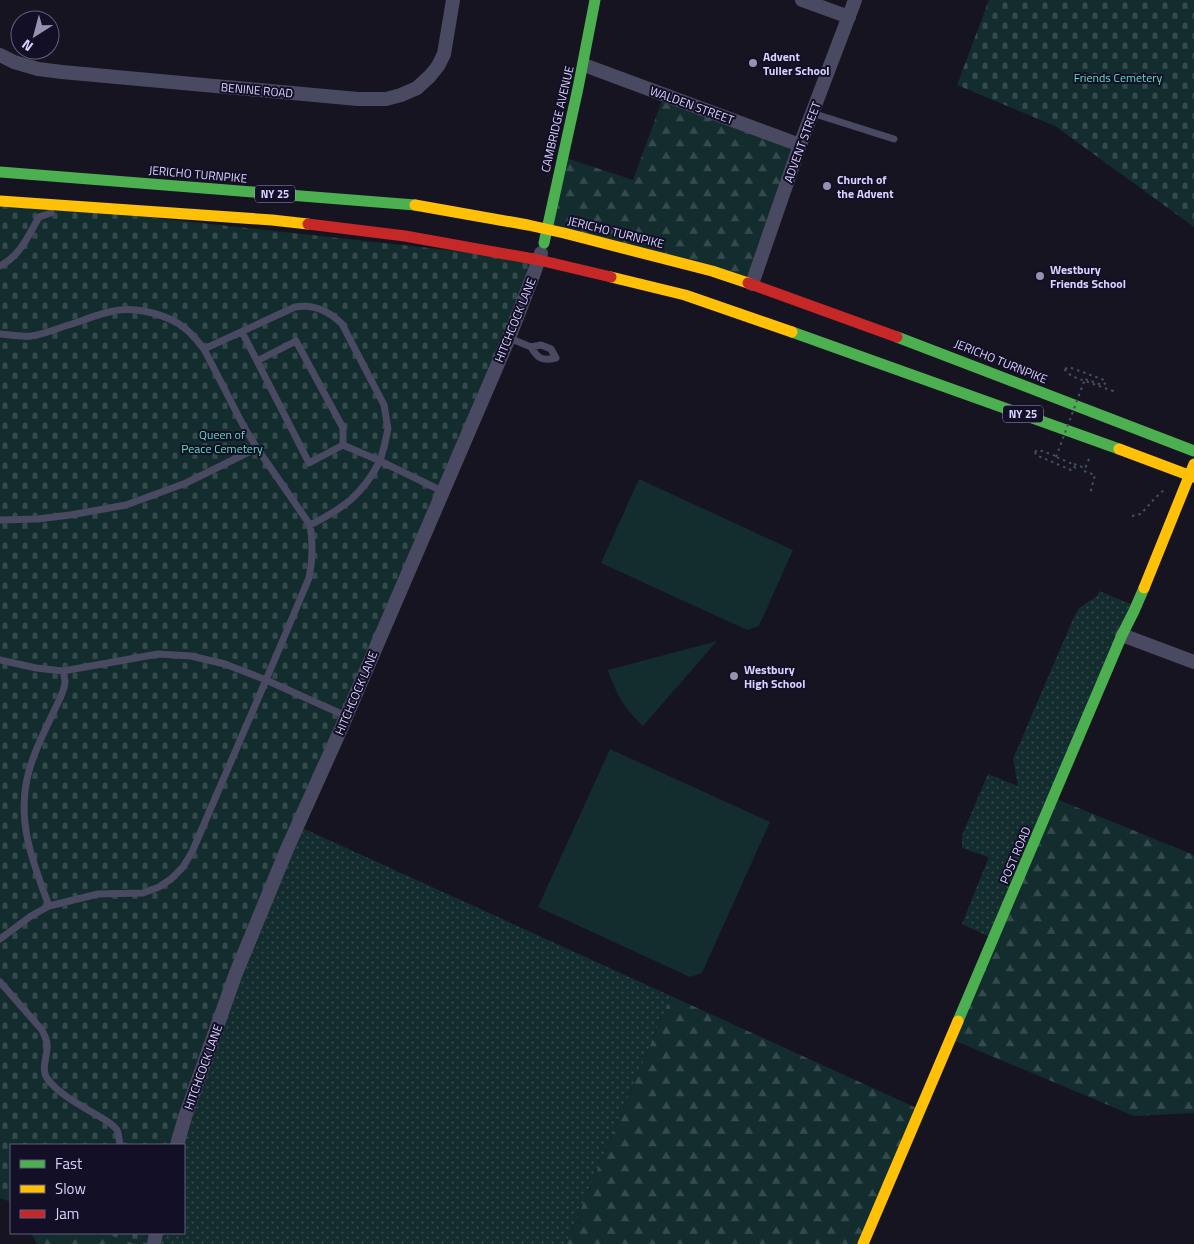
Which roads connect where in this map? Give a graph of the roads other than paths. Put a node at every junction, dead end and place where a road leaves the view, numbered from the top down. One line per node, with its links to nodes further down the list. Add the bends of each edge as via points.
1 (453, 0): 6 (street, BENINE ROAD, via 444,54 438,66 417,88 386,99 62,72 38,69)
2 (594, 0): 7 (main road, CAMBRIDGE AVENUE)
3 (802, 0): 5 (street)
4 (855, 0): 5 (street, ADVENT STREET)
5 (849, 17): 8 (street, ADVENT STREET)
6 (0, 55)
7 (584, 65): 10 (street, WALDEN STREET); 14 (main road, CAMBRIDGE AVENUE)
8 (812, 113): 9 (lane); 10 (street, ADVENT STREET)
9 (894, 139)
10 (800, 145): 18 (street, ADVENT STREET)
11 (0, 172): 14 (main road, JERICHO TURNPIKE / NY 25, via 422,206)
12 (0, 201): 13 (main road, NY 25)
13 (83, 207): 16 (main road, NY 25, via 272,220 405,236); 17 (lane, via 39,217 20,249)
14 (549, 230): 15 (main road, CAMBRIDGE AVENUE); 18 (main road, JERICHO TURNPIKE / NY 25, via 702,268)
15 (544, 243): 16 (street, HITCHCOCK LANE)
16 (539, 260): 22 (street, HITCHCOCK LANE); 23 (main road, NY 25, via 685,295)
17 (0, 266)
18 (752, 284): 19 (main road, JERICHO TURNPIKE / NY 25)
19 (861, 323): 23 (main road); 29 (main road, JERICHO TURNPIKE / NY 25)
20 (242, 332): 25 (lane); 26 (lane); 30 (lane, via 295,306 324,310 342,324 384,405 388,429)
21 (0, 334): 25 (lane, via 30,336 128,309 145,311 180,325)
22 (509, 338): 24 (lane); 33 (street, HITCHCOCK LANE)
23 (854, 345): 32 (main road, NY 25)
24 (531, 347)
25 (204, 349): 28 (lane)
26 (256, 361): 27 (lane, via 309,463); 27 (lane, via 296,341 344,428)
27 (343, 445): 30 (lane)
28 (257, 448): 34 (lane, via 186,483 126,504 62,516); 35 (lane)
29 (1194, 451)
30 (380, 461): 33 (lane); 35 (lane, via 358,494 326,517)
31 (1194, 464): 32 (main road, POST ROAD)
32 (1191, 476): 36 (main road, POST ROAD)
33 (442, 491): 41 (street, HITCHCOCK LANE)
34 (0, 520)
35 (310, 524): 40 (lane, via 313,542 310,578)
36 (1122, 635): 38 (street); 47 (main road, POST ROAD)
37 (0, 660): 39 (lane)
38 (1194, 662)
39 (63, 671): 40 (lane, via 158,654 191,656 225,664); 42 (lane, via 66,681 34,756 26,779 24,799 30,854)
40 (266, 680): 41 (lane); 42 (lane, via 183,867 159,887 143,893 98,894)
41 (346, 716): 46 (street, HITCHCOCK LANE, via 236,974)
42 (48, 906): 43 (lane)
43 (0, 939)
44 (0, 982): 45 (lane, via 46,1038 46,1077 75,1102 116,1129)
45 (120, 1144)
46 (177, 1144)
47 (863, 1244)

